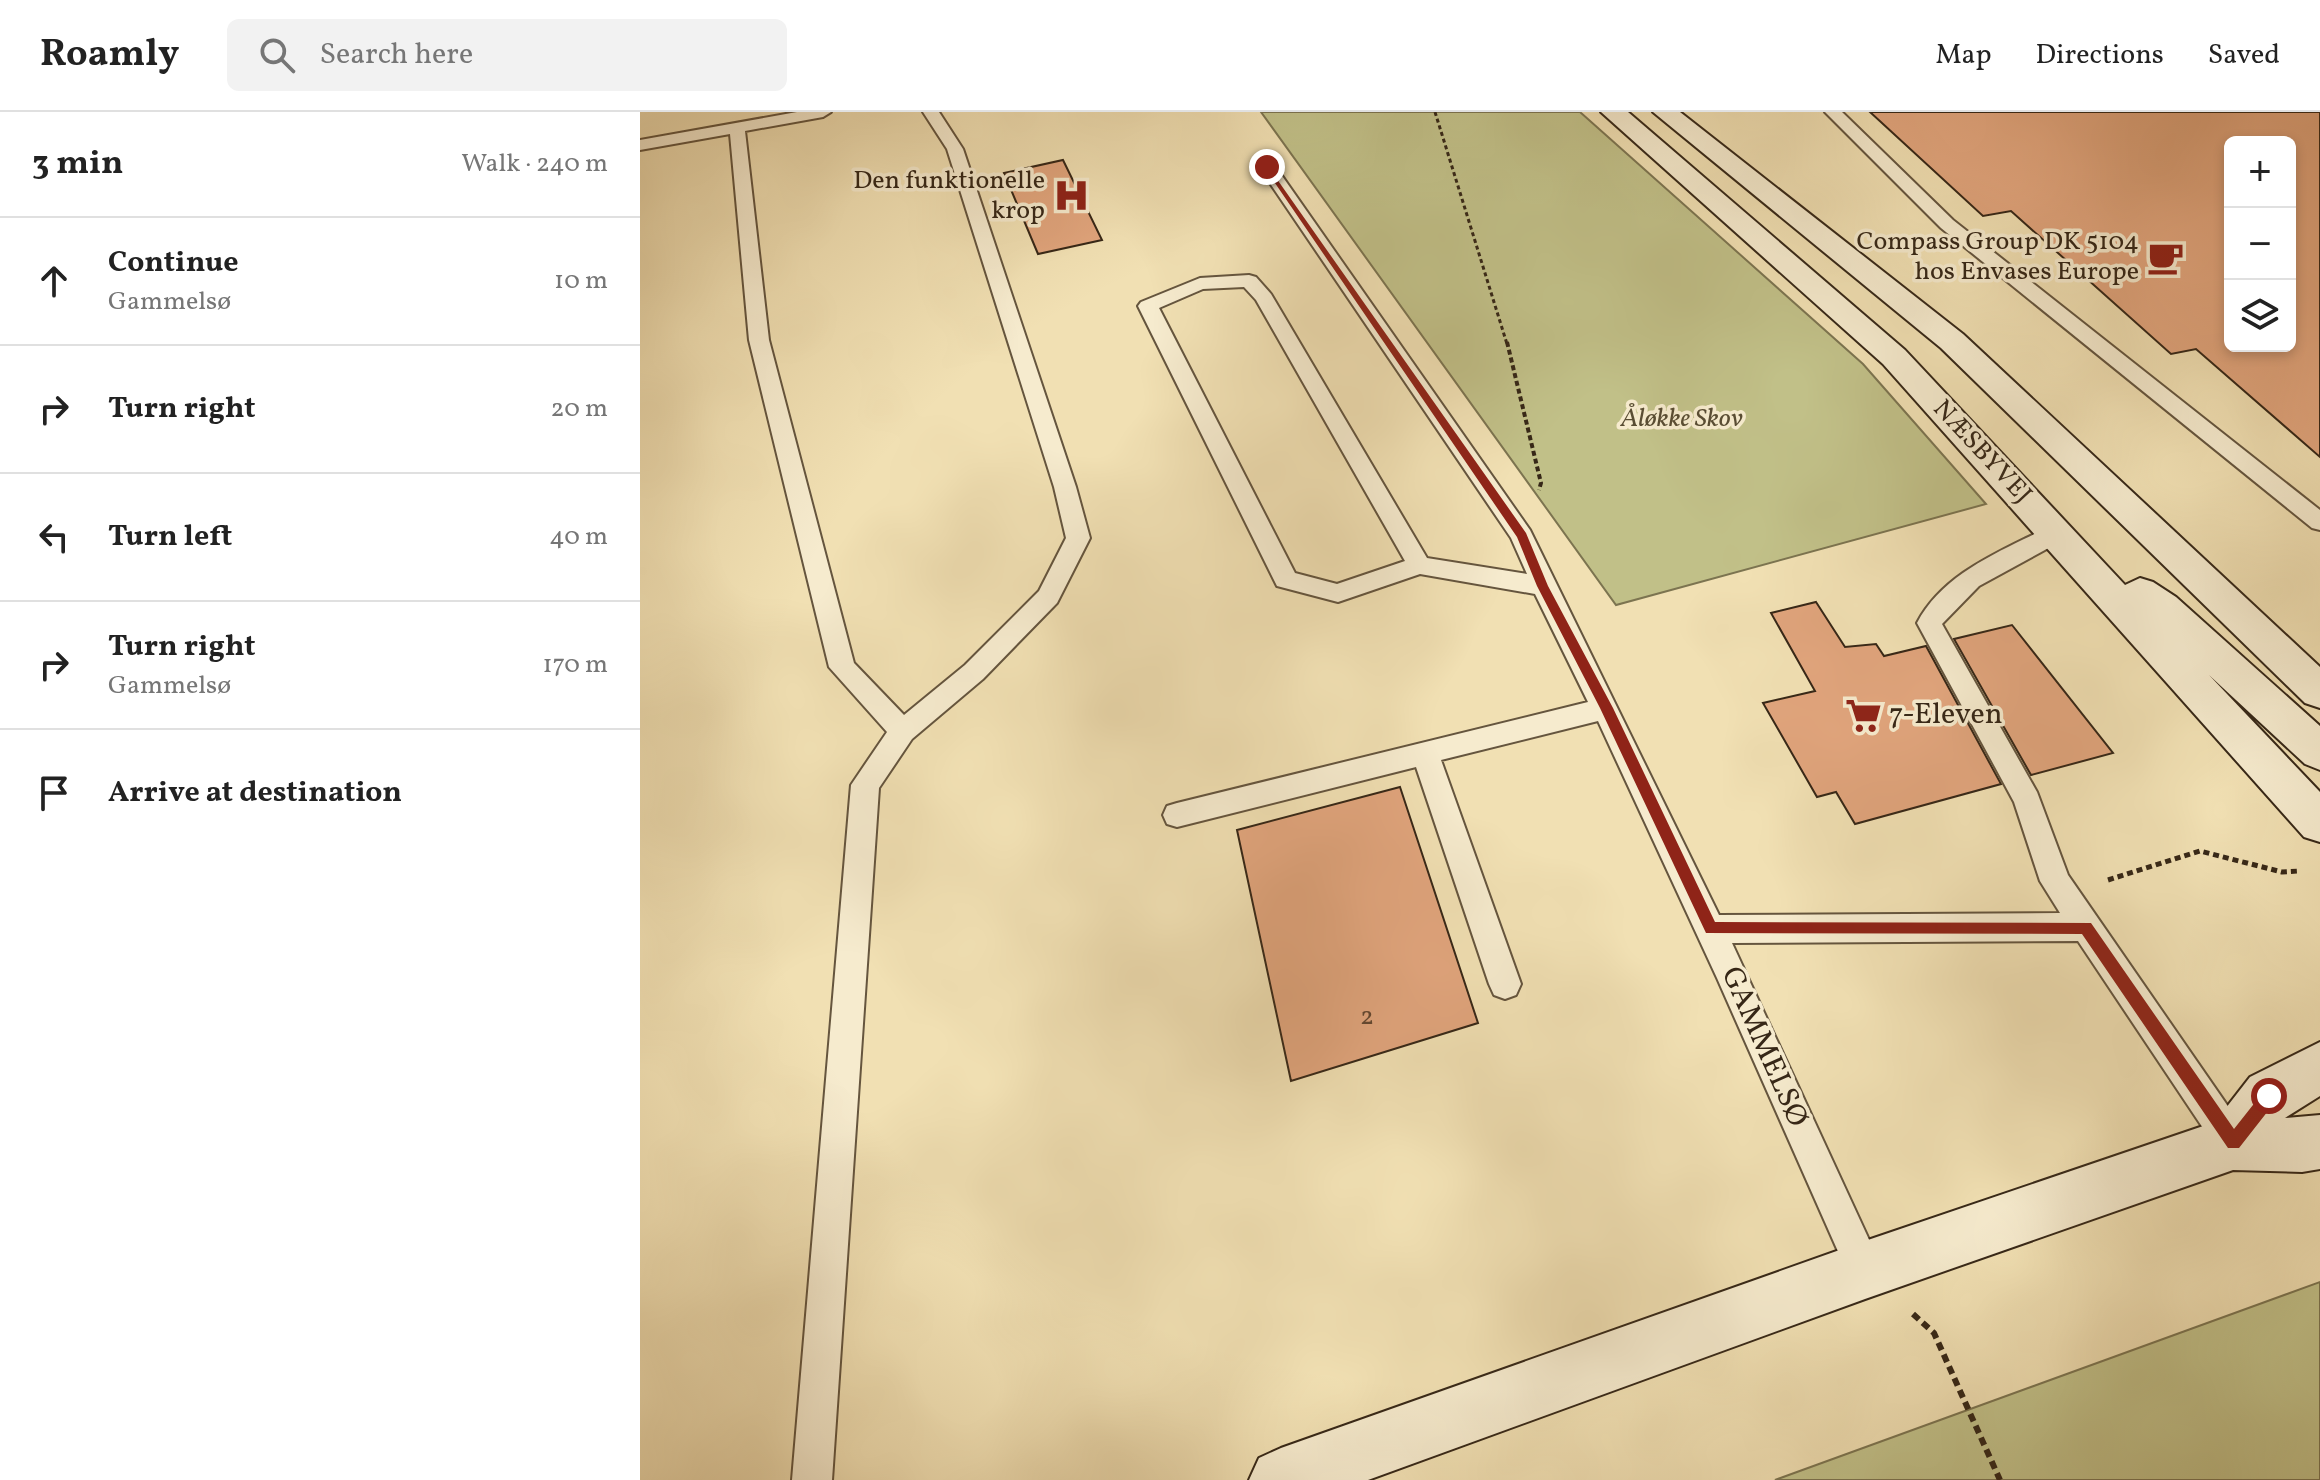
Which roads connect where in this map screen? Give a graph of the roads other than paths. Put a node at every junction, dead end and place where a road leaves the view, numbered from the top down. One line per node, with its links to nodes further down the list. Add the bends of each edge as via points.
1 (823, 112): 6 (lane)
2 (931, 112): 15 (lane, via 955,149 1078,538 1048,597 974,672)
3 (1613, 112): 10 (street, NÆSBYVEJ, via 1894,357)
4 (1665, 112): 13 (street, NÆSBYVEJ, via 1952,341)
5 (1833, 112): 9 (lane, via 1947,224)
6 (737, 128): 7 (lane); 15 (lane, via 759,340 842,667)
7 (640, 145)
8 (1267, 167): 12 (lane, GAMMELSØ, via 1522,536)
9 (2320, 522)
10 (2057, 533): 16 (street, via 2162,607); 19 (street, NÆSBYVEJ); 20 (lane, via 1967,579 1929,623 2027,800 2055,881)
11 (1419, 565): 11 (lane, via 1338,593 1286,580 1148,306 1200,284 1249,281 1264,298); 12 (lane)
12 (1543, 586): 14 (lane, GAMMELSØ)
13 (2320, 692)
14 (1606, 708): 17 (lane); 21 (lane, GAMMELSØ)
15 (903, 731): 27 (lane, via 865,785)
16 (2320, 752)
17 (1425, 753): 18 (lane); 22 (lane)
18 (1177, 815)
19 (2320, 823)
20 (2086, 927): 21 (lane); 25 (lane)
21 (1711, 929): 26 (lane, GAMMELSØ)
22 (1505, 984)
23 (2320, 1068): 25 (street, via 2269,1096)
24 (2320, 1142): 25 (street)
25 (2233, 1143): 26 (street)
26 (1865, 1270): 28 (street)
27 (812, 1480)
28 (1281, 1480)

